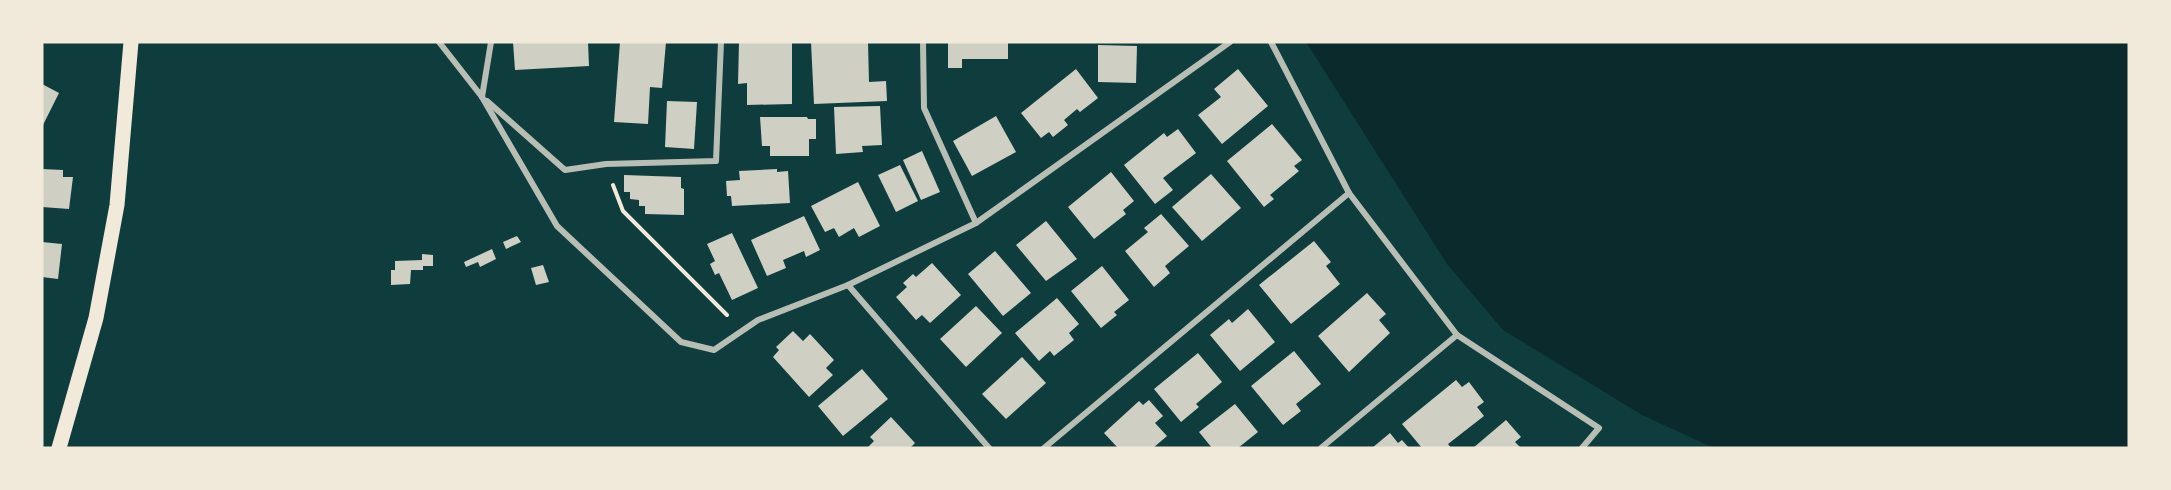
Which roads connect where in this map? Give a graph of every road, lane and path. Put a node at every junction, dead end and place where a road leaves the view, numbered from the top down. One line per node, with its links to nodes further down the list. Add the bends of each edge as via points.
1 (131, 42): 15 (main road, via 117,205 96,318)
2 (439, 42): 8 (street)
3 (491, 42): 8 (street)
4 (721, 42): 9 (street, via 716,161)
5 (923, 42): 11 (street, via 924,108)
6 (1230, 42): 11 (street)
7 (1271, 42): 10 (street)
8 (482, 97): 9 (street, via 565,170); 13 (street, via 556,226 681,342 714,350)
9 (606, 164): 13 (path, via 622,211)
10 (1348, 193): 14 (street); 17 (street)
11 (976, 223): 12 (street)
12 (848, 285): 13 (street, via 758,321); 16 (street)
13 (743, 331)
14 (1457, 335): 18 (street); 19 (street, via 1599,428)
15 (59, 448)
16 (989, 448)
17 (1044, 448)
18 (1321, 448)
19 (1582, 448)

